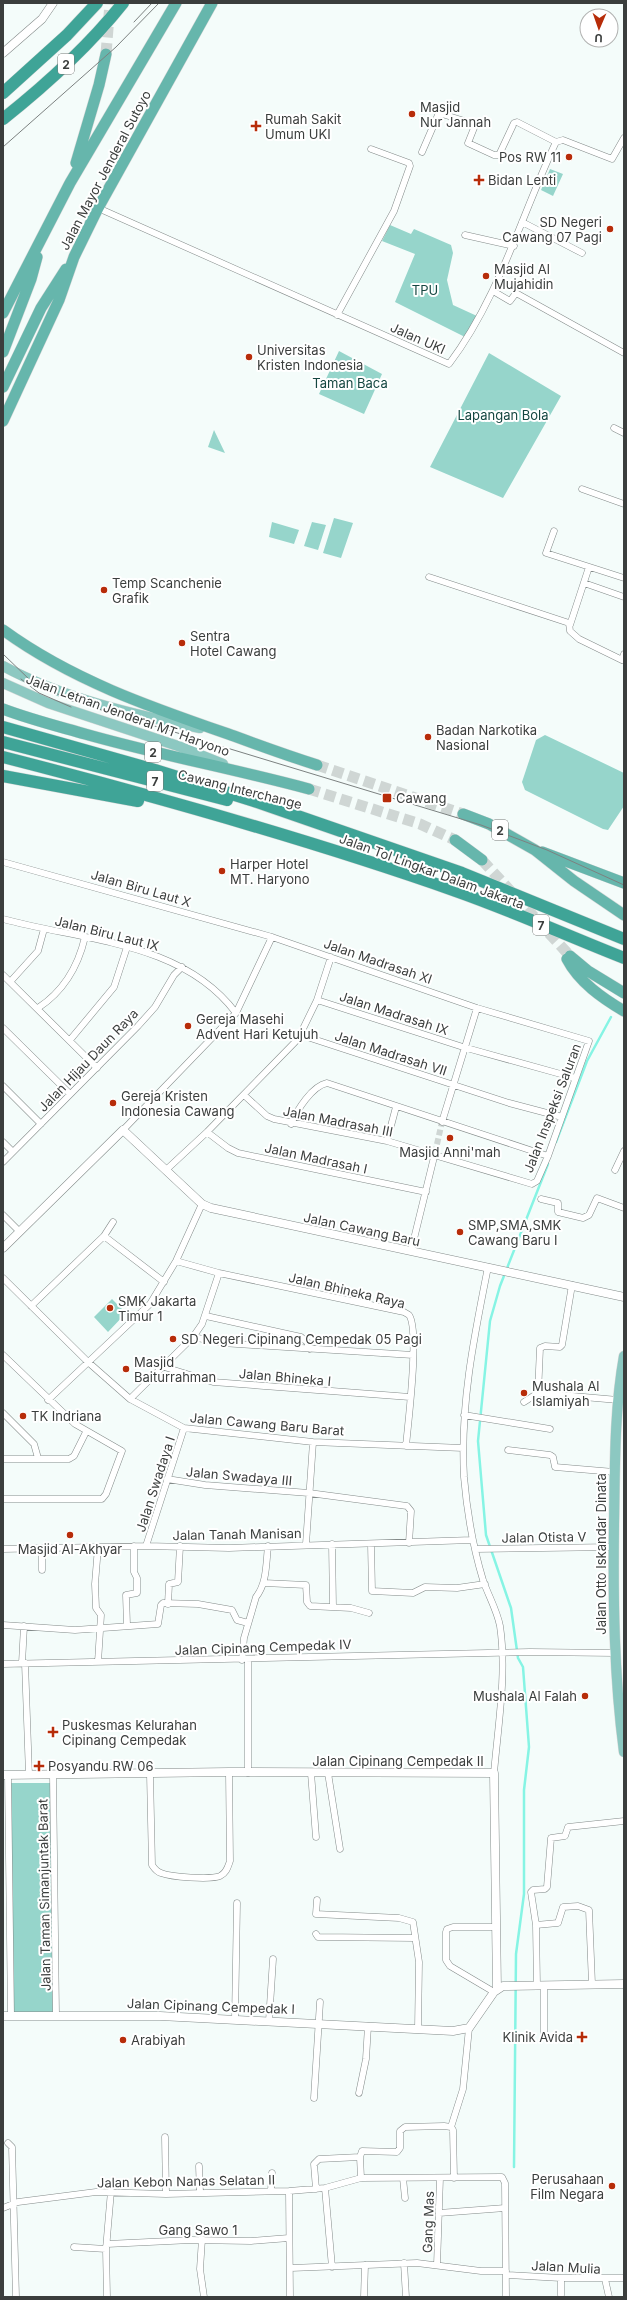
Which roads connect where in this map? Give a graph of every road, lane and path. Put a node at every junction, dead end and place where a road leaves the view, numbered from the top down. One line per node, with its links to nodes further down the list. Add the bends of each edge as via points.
1 (53, 3): 6 (street, via 42,19)
2 (97, 3): 8 (highway, 2, via 67,36)
3 (123, 3): 9 (highway, 2, via 94,38)
4 (176, 3): 14 (highway, Jalan Mayor Jenderal Sutoyo)
5 (212, 3): 15 (highway, Jalan Mayor Jenderal Sutoyo)
6 (3, 54)
7 (106, 54): 14 (highway, Jalan Mayor Jenderal Sutoyo)
8 (3, 93)
9 (3, 119)
10 (624, 138): 11 (street, via 612,159 563,140)
11 (556, 142): 13 (street, via 517,122 514,123 496,156 468,143 474,128 472,123 442,114 438,115); 16 (street, Jalan UKI)
12 (371, 149): 24 (street, via 409,163 410,166 394,211)
13 (422, 152)
14 (70, 183): 18 (highway, Jalan Mayor Jenderal Sutoyo)
15 (98, 208): 21 (highway, Jalan Mayor Jenderal Sutoyo); 24 (street, Jalan UKI)
16 (522, 222): 19 (street, Jalan UKI); 20 (street)
17 (465, 234): 19 (street)
18 (40, 244): 23 (highway, Jalan Mayor Jenderal Sutoyo); 25 (highway, via 31,279)
19 (514, 246): 22 (street, Jalan UKI)
20 (582, 253)
21 (74, 257): 27 (highway, via 42,308); 28 (highway, Jalan Mayor Jenderal Sutoyo, via 60,300)
22 (493, 291): 24 (street, Jalan UKI, via 449,364); 26 (street, via 510,301 516,293)
23 (3, 313)
24 (337, 315)
25 (3, 352)
26 (624, 353)
27 (3, 387)
28 (3, 421)
29 (614, 428): 30 (street)
30 (624, 433)
31 (582, 489): 32 (street)
32 (624, 504)
33 (554, 531): 34 (street, via 546,553)
34 (589, 567): 36 (street); 37 (street)
35 (429, 578): 39 (street)
36 (624, 578)
37 (584, 583): 38 (street); 39 (street)
38 (624, 597)
39 (570, 625): 41 (street, via 570,631 579,639)
40 (3, 630): 46 (highway, Jalan Letnan Jenderal MT Haryono, via 34,651 100,686 164,712)
41 (623, 658)
42 (3, 666): 46 (main road, Jalan Letnan Jenderal MT Haryono, via 20,675 94,702)
43 (3, 683): 50 (main road, Jalan Letnan Jenderal MT Haryono, via 48,703 178,746)
44 (3, 709): 50 (highway, Jalan Letnan Jenderal MT Haryono / 2, via 158,754)
45 (3, 727): 54 (highway, via 178,776)
46 (235, 736): 49 (highway, Jalan Letnan Jenderal MT Haryono)
47 (3, 742): 54 (highway, Cawang Interchange / 7)
48 (3, 758): 55 (highway, 7)
49 (317, 765)
50 (244, 772): 52 (highway, Jalan Letnan Jenderal MT Haryono / 2)
51 (3, 776): 55 (highway)
52 (309, 789)
53 (463, 814): 57 (highway, 2, via 489,824)
54 (306, 820): 68 (highway, Jalan Tol Lingkar Dalam Jakarta / 7, via 462,873)
55 (250, 825): 71 (highway, Jalan Tol Lingkar Dalam Jakarta / 7, via 457,892)
56 (455, 840): 58 (highway)
57 (535, 850): 60 (highway); 61 (highway, 2)
58 (482, 860)
59 (3, 862): 67 (street, Jalan Biru Laut X)
60 (624, 884)
61 (586, 889): 62 (highway, 2); 63 (highway, 2)
62 (624, 906)
63 (624, 915)
64 (3, 919): 65 (street, Jalan Biru Laut IX)
65 (44, 929): 66 (street, Jalan Biru Laut IX); 74 (street, via 38,951)
66 (85, 937): 69 (street, Jalan Biru Laut IX); 77 (street, via 75,968 48,1001)
67 (272, 937): 70 (street, Jalan Madrasah XI); 80 (street)
68 (624, 939)
69 (126, 947): 72 (street, Jalan Biru Laut IX, via 148,952); 83 (street, via 111,992)
70 (331, 957): 76 (street); 78 (street, Jalan Madrasah XI)
71 (624, 958)
72 (182, 967): 80 (street, Jalan Biru Laut IX, via 214,990); 86 (street, Jalan Hijau Daun Raya, via 174,975 155,1007)
73 (3, 975): 74 (street)
74 (10, 982): 77 (street)
75 (624, 993): 79 (highway, via 568,957 574,969 596,992)
76 (317, 1000): 82 (street); 85 (street, Jalan Madrasah IX)
77 (38, 1008): 83 (street)
78 (477, 1008): 84 (street, Jalan Madrasah XI); 85 (street)
79 (624, 1011)
80 (236, 1013): 97 (street)
81 (3, 1028): 90 (street)
82 (301, 1035): 88 (street, Jalan Madrasah VII); 91 (street)
83 (70, 1040): 86 (street)
84 (588, 1041): 87 (street, Jalan Inspeksi Saluran)
85 (463, 1047): 87 (street, Jalan Madrasah IX); 88 (street)
86 (97, 1068): 90 (street, Jalan Hijau Daun Raya)
87 (575, 1078): 93 (street, Jalan Inspeksi Saluran)
88 (452, 1084): 93 (street, Jalan Madrasah VII); 94 (street)
89 (3, 1086): 95 (street)
90 (70, 1094): 95 (street, Jalan Hijau Daun Raya)
91 (244, 1095): 96 (street, Jalan Madrasah III, via 267,1116); 98 (street)
92 (396, 1107): 94 (street); 96 (street, via 326,1083 298,1110); 99 (street)
93 (562, 1117): 104 (street, Jalan Inspeksi Saluran)
94 (442, 1122): 104 (street)
95 (41, 1124): 102 (street, Jalan Hijau Daun Raya)
96 (291, 1124): 99 (street, Jalan Madrasah III)
97 (123, 1130): 106 (street, Jalan Cawang Baru); 115 (street)
98 (207, 1132): 106 (street); 109 (street, Jalan Madrasah I, via 238,1153)
99 (387, 1141): 103 (street, Jalan Madrasah III)
100 (3, 1142): 102 (street)
101 (624, 1151): 107 (street)
102 (13, 1152): 105 (street, Jalan Hijau Daun Raya)
103 (435, 1153): 108 (street, Jalan Madrasah III, via 530,1184); 109 (street)
104 (548, 1156): 108 (street, Jalan Inspeksi Saluran)
105 (3, 1162)
106 (166, 1170): 111 (street, Jalan Cawang Baru)
107 (615, 1170)
108 (535, 1183)
109 (426, 1192): 118 (street)
110 (541, 1199): 112 (street, via 558,1203 557,1211 583,1218 589,1215 597,1198)
111 (202, 1204): 118 (street, Jalan Cawang Baru, via 262,1220); 119 (street)
112 (624, 1208)
113 (3, 1215): 115 (street)
114 (113, 1222): 116 (street)
115 (19, 1231): 117 (street)
116 (104, 1236): 123 (street); 126 (street)
117 (3, 1248)
118 (411, 1251): 120 (street, Jalan Cawang Baru)
119 (176, 1261): 121 (street, Jalan Bhineka Raya); 123 (street)
120 (488, 1267): 124 (street, Jalan Cawang Baru); 142 (street, via 471,1350)
121 (219, 1273): 127 (street); 131 (street, Jalan Bhineka Raya, via 404,1312 412,1319)
122 (3, 1278): 126 (street, Jalan Cawang Baru Barat)
123 (164, 1282): 133 (street, via 150,1304)
124 (572, 1285): 125 (street, Jalan Cawang Baru); 135 (street, via 562,1346 540,1348)
125 (624, 1297)
126 (32, 1306): 133 (street, Jalan Cawang Baru Barat)
127 (206, 1316): 128 (street); 129 (street, via 301,1337)
128 (193, 1336): 129 (street, via 222,1344); 134 (street)
129 (310, 1349): 131 (street)
130 (3, 1355): 138 (street)
131 (413, 1355): 136 (street, Jalan Bhineka Raya)
132 (624, 1356): 139 (main road, Jalan Otto Iskandar Dinata)
133 (88, 1362): 137 (street, Jalan Cawang Baru Barat); 138 (street)
134 (161, 1366): 136 (street, Jalan Bhineka I, via 213,1382); 137 (street)
135 (538, 1392): 139 (street); 140 (street)
136 (410, 1397): 147 (street, Jalan Bhineka Raya)
137 (130, 1399): 143 (street, Jalan Cawang Baru Barat)
138 (48, 1400): 145 (street)
139 (618, 1400): 152 (main road, Jalan Otto Iskandar Dinata)
140 (524, 1402)
141 (3, 1413): 150 (street, via 34,1444)
142 (464, 1415): 144 (street); 148 (street)
143 (184, 1428): 146 (street, Jalan Cawang Baru Barat); 153 (street, Jalan Swadaya I)
144 (550, 1429)
145 (86, 1432): 150 (street, via 72,1458); 155 (street, via 122,1451 102,1499)
146 (313, 1442): 147 (street, Jalan Cawang Baru Barat); 154 (street)
147 (406, 1446): 148 (street, Jalan Cawang Baru Barat)
148 (463, 1448): 156 (street)
149 (508, 1450): 152 (street, via 550,1455 555,1467)
150 (38, 1458): 151 (street)
151 (3, 1459)
152 (614, 1472): 166 (main road, Jalan Otto Iskandar Dinata)
153 (167, 1480): 154 (street, Jalan Swadaya III); 162 (street, Jalan Swadaya I)
154 (309, 1493): 157 (street, Jalan Swadaya III, via 407,1506 411,1511); 158 (street)
155 (3, 1499)
156 (472, 1540): 157 (street, Jalan Tanah Manisan); 169 (street)
157 (409, 1543): 160 (street, Jalan Tanah Manisan)
158 (306, 1544): 159 (street, Jalan Tanah Manisan); 164 (street, Jalan Tanah Manisan)
159 (332, 1544): 160 (street, Jalan Tanah Manisan); 174 (street)
160 (371, 1544): 172 (street, via 372,1591 413,1592 425,1587 457,1588)
161 (134, 1546): 162 (street, Jalan Tanah Manisan); 165 (street, Jalan Tanah Manisan); 178 (street, via 137,1594 126,1595)
162 (146, 1546): 163 (street, Jalan Tanah Manisan)
163 (180, 1546): 164 (street, Jalan Tanah Manisan); 173 (street, via 178,1582 169,1584)
164 (268, 1546): 171 (street)
165 (98, 1547): 167 (street, Jalan Tanah Manisan); 180 (street, via 95,1584 96,1610 101,1614)
166 (613, 1547): 169 (street, Jalan Otista V); 182 (main road, Jalan Otto Iskandar Dinata)
167 (42, 1548): 168 (street, Jalan Tanah Manisan); 170 (street)
168 (3, 1549)
169 (475, 1549): 172 (street)
170 (42, 1570)
171 (264, 1583): 174 (street, via 305,1585 308,1606); 176 (street, via 261,1593 256,1597)
172 (485, 1584): 181 (street, via 499,1621)
173 (168, 1604): 176 (street, via 213,1606 232,1610 237,1620); 178 (street, via 160,1605 159,1624)
174 (333, 1607): 175 (street)
175 (369, 1613)
176 (248, 1623): 184 (street)
177 (3, 1625): 179 (street)
178 (127, 1625): 180 (street, via 122,1628)
179 (24, 1626): 180 (street); 186 (street)
180 (100, 1630): 185 (street)
181 (501, 1653): 182 (street, Jalan Cipinang Cempedak IV); 183 (street, Jalan Cipinang Cempedak IV); 193 (street)
182 (615, 1653): 188 (main road, Jalan Otto Iskandar Dinata)
183 (248, 1659): 184 (street, Jalan Cipinang Cempedak IV); 190 (street)
184 (242, 1660): 185 (street, Jalan Cipinang Cempedak IV)
185 (98, 1662): 186 (street, Jalan Cipinang Cempedak IV)
186 (24, 1663): 187 (street, Jalan Cipinang Cempedak IV); 196 (street)
187 (3, 1664)
188 (624, 1752)
189 (229, 1772): 190 (street, Jalan Cipinang Cempedak II); 194 (street, Jalan Cipinang Cempedak II); 194 (street, via 230,1861 228,1869 223,1874 211,1877 174,1876 160,1873 152,1865)
190 (248, 1773): 191 (street, Jalan Cipinang Cempedak II)
191 (311, 1773): 192 (street, Jalan Cipinang Cempedak II); 199 (street)
192 (328, 1773): 193 (street, Jalan Cipinang Cempedak II); 200 (street)
193 (494, 1773): 205 (street, Jalan Cipinang Cempedak II)
194 (150, 1774): 197 (street, Jalan Cipinang Cempedak II)
195 (6, 1775): 196 (street, Jalan Cipinang Cempedak II); 201 (street)
196 (30, 1775): 197 (street, Jalan Cipinang Cempedak II)
197 (53, 1775): 214 (street, Jalan Taman Simanjuntak Barat)
198 (624, 1821): 204 (street, via 568,1827 565,1836 552,1838 547,1887 531,1892)
199 (316, 1837)
200 (340, 1849)
201 (6, 1894): 215 (street)
202 (316, 1900): 207 (street, via 316,1914 399,1918 413,1922)
203 (237, 1903): 216 (street)
204 (536, 1925): 209 (street, via 558,1923 563,1907 578,1906 589,1910); 211 (street)
205 (495, 1927): 212 (street, Jalan Cipinang Cempedak II); 212 (street, via 454,1927 447,1929 446,1932 448,1963)
206 (316, 1934): 207 (street, via 318,1937 332,1938)
207 (414, 1938): 221 (street, via 419,1962)
208 (273, 1959): 217 (street)
209 (592, 1984): 210 (street); 211 (street)
210 (624, 1984)
211 (537, 1986): 212 (street, via 512,1985); 222 (street)
212 (495, 1990): 220 (street)
213 (320, 2002): 218 (street)
214 (56, 2015): 215 (street, Jalan Cipinang Cempedak I); 216 (street, Jalan Cipinang Cempedak I, via 100,2014)
215 (7, 2016)
216 (235, 2020): 217 (street, Jalan Cipinang Cempedak I)
217 (269, 2021): 218 (street, Jalan Cipinang Cempedak I)
218 (318, 2023): 219 (street, Jalan Cipinang Cempedak I); 224 (street)
219 (368, 2026): 221 (street, Jalan Cipinang Cempedak I); 223 (street, via 366,2059)
220 (469, 2028): 221 (street, Jalan Cipinang Cempedak I, via 453,2031); 225 (street, via 463,2089)
221 (418, 2029)
222 (544, 2034)
223 (359, 2093)
224 (314, 2098)
225 (451, 2127): 228 (street, via 401,2128 400,2148 397,2152 362,2151); 234 (street)
226 (165, 2137): 240 (street)
227 (8, 2143): 243 (street, via 12,2147)
228 (360, 2157): 231 (street); 236 (street, via 316,2161)
229 (199, 2166): 241 (street)
230 (272, 2173): 237 (street)
231 (361, 2178): 232 (street); 235 (street)
232 (403, 2178): 233 (street); 242 (street)
233 (440, 2178): 234 (street); 246 (street, Gang Mas)
234 (454, 2178): 245 (street, via 504,2178)
235 (325, 2188): 236 (street); 254 (street)
236 (316, 2189): 238 (street)
237 (271, 2191): 238 (street, Jalan Kebon Nanas Selatan II); 241 (street, Jalan Kebon Nanas Selatan II)
238 (289, 2191): 247 (street, Jalan Kebon Nanas Selatan II)
239 (110, 2192): 240 (street, Jalan Kebon Nanas Selatan II); 243 (street, Jalan Kebon Nanas Selatan II); 249 (street)
240 (166, 2194): 241 (street, Jalan Kebon Nanas Selatan II)
241 (200, 2194)
242 (405, 2198)
243 (14, 2203): 244 (street, Jalan Kebon Nanas Selatan II); 261 (street)
244 (3, 2208)
245 (505, 2208): 246 (street); 256 (street)
246 (439, 2213): 253 (street, Gang Mas)
247 (289, 2238): 248 (street, Gang Sawo 1, via 251,2241); 255 (street, Jalan Kebon Nanas Selatan II)
248 (202, 2239): 249 (street, Gang Sawo 1); 263 (street, via 200,2269)
249 (106, 2246): 250 (street, Gang Sawo 1); 262 (street)
250 (74, 2247)
251 (404, 2263): 252 (street, Jalan Mulia); 253 (street, Jalan Mulia); 266 (street)
252 (365, 2265): 254 (street, Jalan Mulia); 265 (street)
253 (437, 2265): 256 (street, Jalan Mulia)
254 (332, 2267): 255 (street, Jalan Mulia)
255 (291, 2268): 264 (street, Jalan Kebon Nanas Selatan II)
256 (506, 2273): 257 (street, Jalan Mulia); 267 (street)
257 (561, 2278): 259 (street, Jalan Mulia); 260 (street)
258 (624, 2278): 259 (street, Jalan Mulia)
259 (605, 2280): 268 (street)
260 (561, 2295)
261 (16, 2297)
262 (107, 2297)
263 (204, 2297)
264 (290, 2297)
265 (364, 2297)
266 (406, 2297)
267 (506, 2297)
268 (609, 2297)

